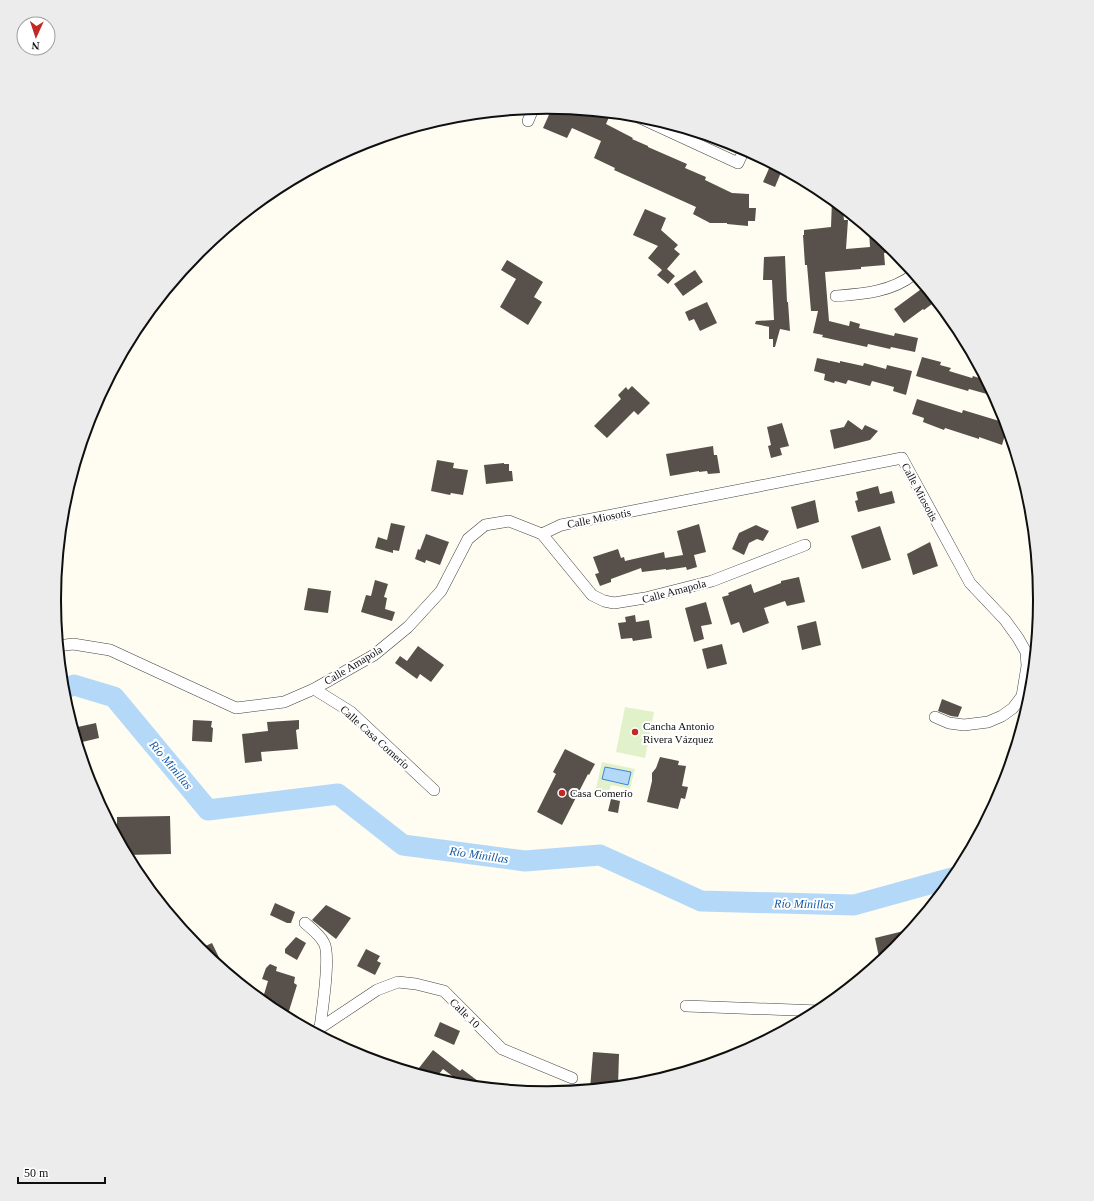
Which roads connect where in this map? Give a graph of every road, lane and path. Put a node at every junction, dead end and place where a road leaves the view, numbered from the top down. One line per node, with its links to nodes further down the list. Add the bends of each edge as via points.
1 (530, 115): 2 (street)
2 (528, 120)
3 (664, 129): 4 (street, via 738,164)
4 (742, 155)
5 (909, 277): 6 (street, via 872,292)
6 (836, 296)
7 (542, 534): 8 (street, Calle Amapola, via 592,595 614,603 712,581); 10 (street, Calle Amapola, via 509,521 485,525 468,539 441,591 408,627 374,655); 11 (street, Calle Miosotis, via 561,525 902,458 970,583 1005,620 1026,652 1027,666 1022,696 1013,708 988,722 964,725 949,723)
8 (805, 545)
9 (63, 645): 10 (street, Calle Amapola, via 73,644 110,650 236,708 284,702)
10 (314, 688): 12 (street, Calle Casa Comerío, via 350,712)
11 (935, 717)
12 (434, 790)
13 (305, 923): 16 (street, via 325,944 327,958)
14 (686, 1006): 15 (street)
15 (808, 1011)
16 (317, 1028)
17 (319, 1029): 18 (street, Calle 10, via 378,990 398,982 416,984 444,991 502,1049)
18 (572, 1078)

